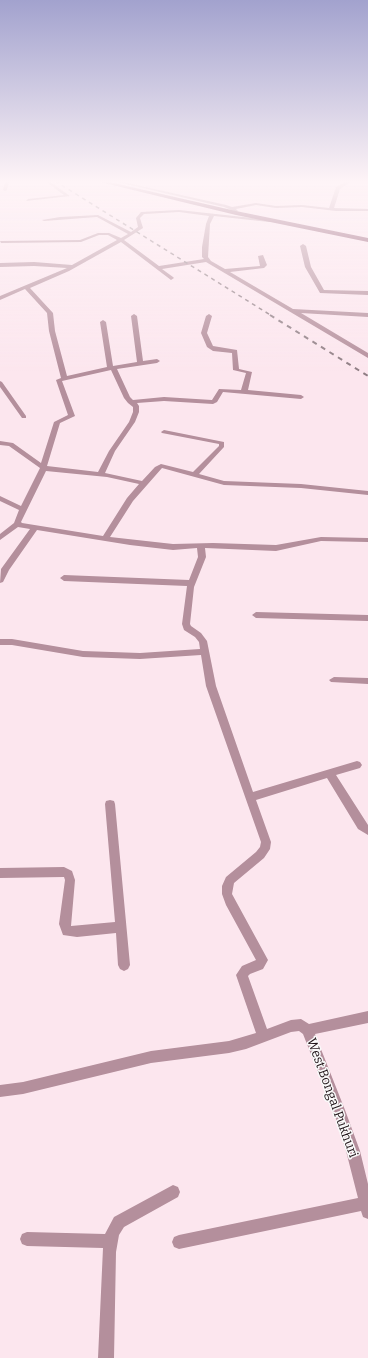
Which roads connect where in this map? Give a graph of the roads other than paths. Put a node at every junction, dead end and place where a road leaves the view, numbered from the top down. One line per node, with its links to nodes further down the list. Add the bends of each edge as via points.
1 (113, 244): 8 (street)
2 (127, 244): 9 (street)
3 (206, 244): 6 (street)
4 (303, 246): 13 (street, via 308,267 322,292)
5 (261, 256): 10 (street, via 264,265 262,267)
6 (206, 260): 9 (street); 10 (street)
7 (0, 265): 8 (street)
8 (74, 267): 12 (street)
9 (157, 268): 11 (street)
10 (225, 271): 15 (street, via 284,308)
11 (172, 278)
12 (27, 288): 14 (street); 24 (street, via 50,313)
13 (368, 293)
14 (0, 298)
15 (296, 312): 16 (street); 20 (street)
16 (368, 315)
17 (134, 316): 22 (street)
18 (210, 316): 26 (street, via 204,333 210,347 235,351 236,370 249,372)
19 (103, 322): 23 (street)
20 (368, 356)
21 (157, 362): 22 (street)
22 (140, 364): 23 (street)
23 (111, 368): 24 (street); 28 (street)
24 (64, 378): 32 (street, via 58,382 72,416 57,422)
25 (0, 383): 29 (street)
26 (244, 392): 27 (street); 28 (street, via 221,390 213,402 169,399)
27 (301, 396)
28 (130, 402): 33 (street, via 136,406 132,422 108,457)
29 (24, 417)
30 (164, 432): 34 (street, via 222,443 216,453)
31 (0, 443): 32 (street, via 11,444)
32 (43, 467): 33 (street); 38 (street)
33 (101, 474): 35 (street)
34 (194, 475): 35 (street, via 161,466); 36 (street, via 224,483 301,486)
35 (143, 483): 42 (street)
36 (368, 494)
37 (0, 498): 38 (street)
38 (22, 509): 39 (street, via 16,522)
39 (18, 523): 40 (street); 41 (street)
40 (35, 527): 42 (street); 46 (street)
41 (0, 538)
42 (106, 539): 44 (street, via 151,546)
43 (368, 540): 44 (street, via 321,539 276,548)
44 (201, 546): 47 (street, via 202,557)
45 (64, 578): 47 (street)
46 (0, 580)
47 (191, 583): 51 (street, via 186,624 187,628 202,638)
48 (256, 615): 49 (street)
49 (368, 618)
50 (0, 642): 51 (street, via 83,654 145,656)
51 (205, 652): 56 (street, via 211,686)
52 (334, 680): 53 (street)
53 (368, 680)
54 (357, 765): 55 (street)
55 (329, 774): 56 (street); 58 (street, via 362,826)
56 (251, 797): 64 (street, via 266,842 265,849 226,886 230,901 262,960 260,965 246,970 242,975)
57 (110, 804): 60 (street)
58 (368, 830)
59 (0, 873): 60 (street, via 64,872 70,880 65,924 67,931)
60 (121, 927): 61 (street)
61 (124, 964)
62 (368, 1017): 63 (street)
63 (307, 1030): 64 (street, via 301,1025 296,1025); 67 (street, West Bongal Pukhuri, via 353,1151)
64 (263, 1036): 65 (street, via 229,1047 151,1057 23,1088)
65 (0, 1091)
66 (173, 1192): 69 (street, via 119,1222)
67 (366, 1208): 70 (street)
68 (27, 1239): 69 (street)
69 (109, 1241): 71 (street)
70 (179, 1242)
71 (106, 1358)

